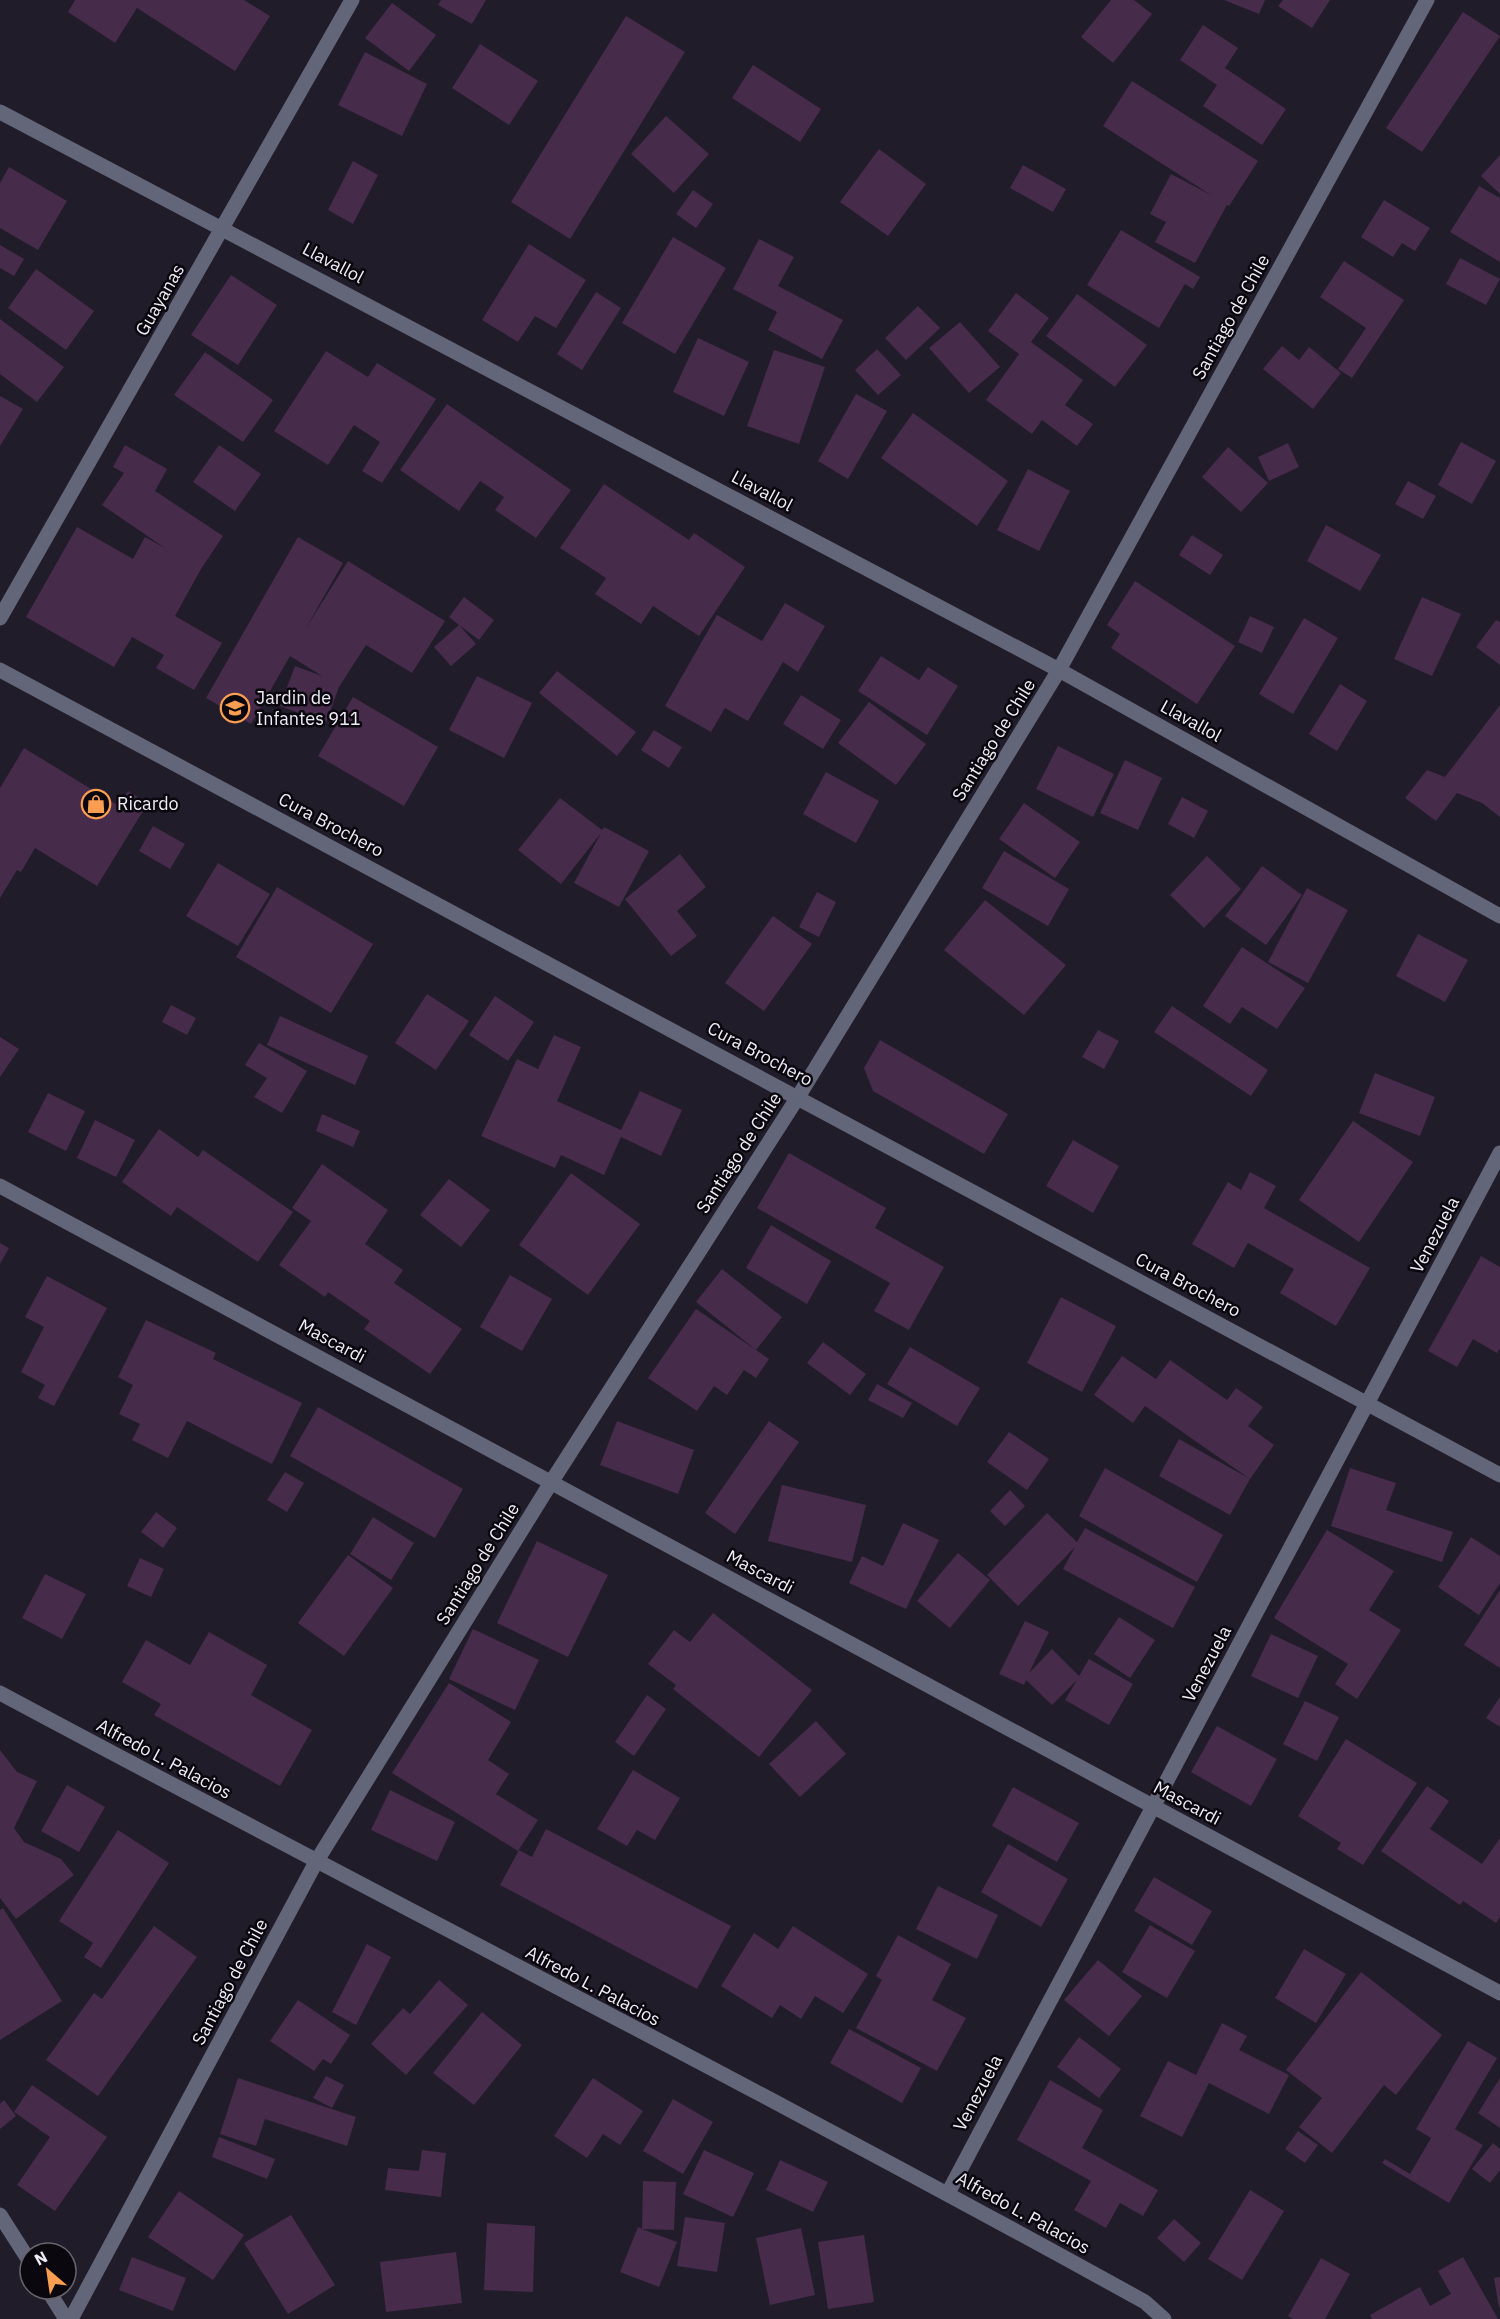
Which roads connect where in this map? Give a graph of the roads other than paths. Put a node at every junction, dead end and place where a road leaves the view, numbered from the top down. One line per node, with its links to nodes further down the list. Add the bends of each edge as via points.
1 (352, 0): 4 (street, Guayanas)
2 (1427, 0): 7 (street, Santiago de Chile)
3 (0, 112): 4 (street, Llavallol)
4 (224, 228): 5 (street, Guayanas); 7 (street, Llavallol)
5 (0, 618)
6 (0, 670): 9 (street, Cura Brochero)
7 (1059, 670): 8 (street, Llavallol); 9 (street, Santiago de Chile)
8 (1500, 916)
9 (798, 1097): 12 (street, Cura Brochero); 14 (street, Santiago de Chile)
10 (1500, 1154): 12 (street, Venezuela)
11 (0, 1186): 14 (street, Mascardi)
12 (1368, 1404): 13 (street, Cura Brochero); 16 (street, Venezuela)
13 (1500, 1475)
14 (552, 1481): 16 (street, Mascardi); 17 (street, Santiago de Chile)
15 (0, 1693): 17 (street, Alfredo L. Palacios)
16 (1152, 1807): 18 (street, Mascardi); 19 (street, Venezuela)
17 (316, 1862): 19 (street, Alfredo L. Palacios); 24 (street, Santiago de Chile)
18 (1500, 1993)
19 (948, 2193): 25 (street, Alfredo L. Palacios, via 1145,2302)
20 (0, 2215): 21 (street)
21 (18, 2243)
22 (55, 2301): 23 (street)
23 (66, 2319)
24 (71, 2319)
25 (1164, 2319)

